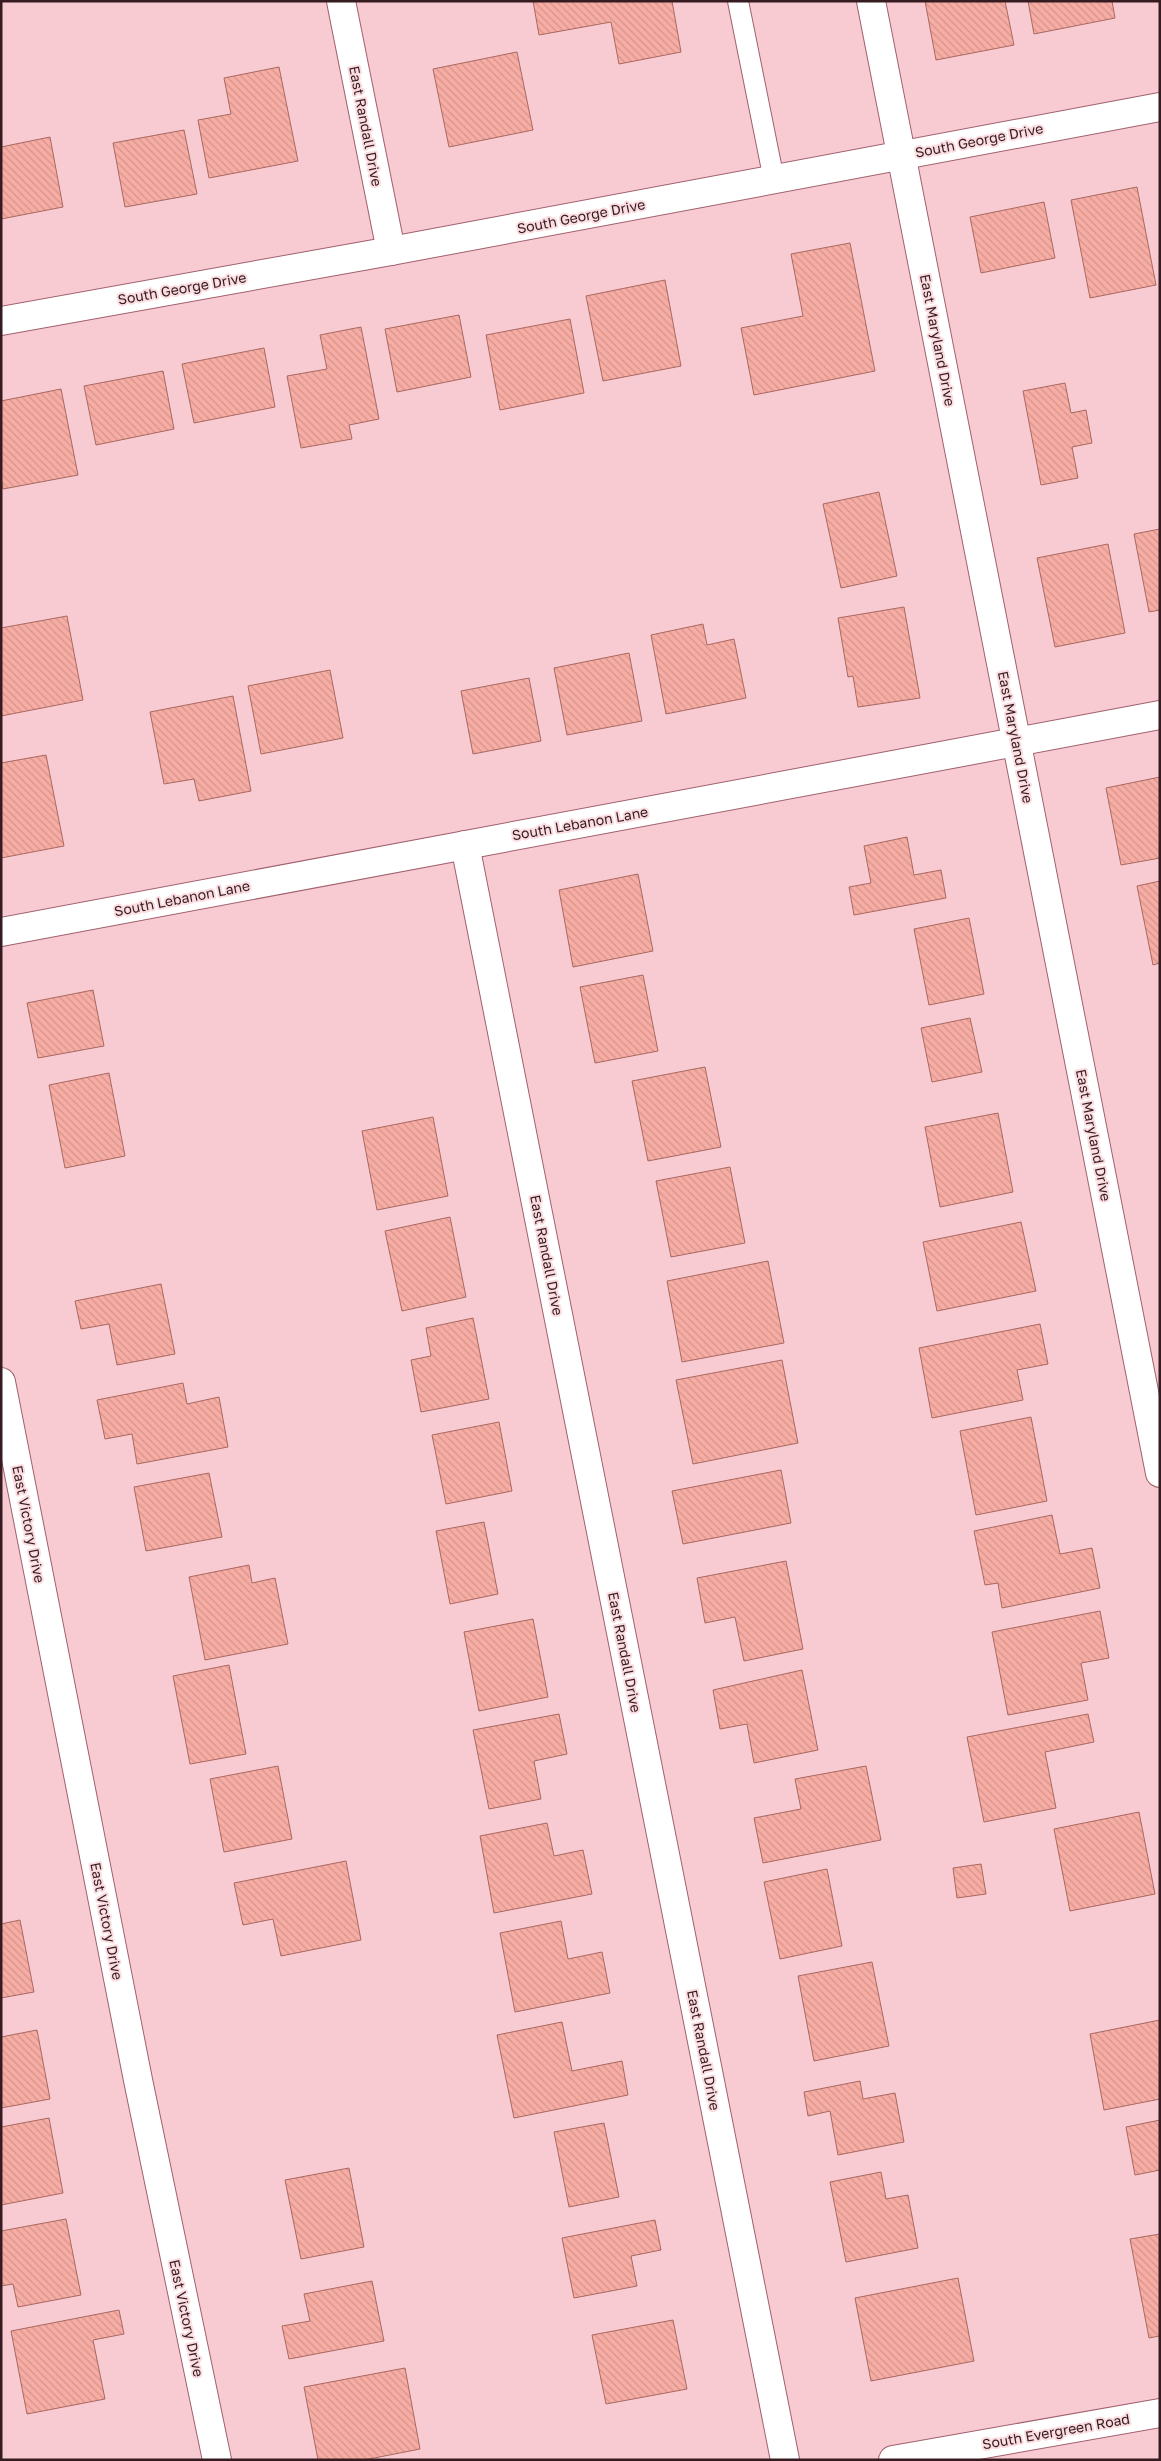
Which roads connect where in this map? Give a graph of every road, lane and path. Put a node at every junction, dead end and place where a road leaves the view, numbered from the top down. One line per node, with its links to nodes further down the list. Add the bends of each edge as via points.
1 (341, 1): 7 (street, East Randall Drive)
2 (738, 1): 6 (lane)
3 (871, 1): 5 (street, East Maryland Drive)
4 (1160, 106): 5 (street, South George Drive)
5 (902, 155): 6 (street, South George Drive); 10 (street, East Maryland Drive)
6 (774, 180): 7 (street, South George Drive)
7 (391, 252): 8 (street, South George Drive)
8 (1, 321)
9 (1160, 715): 10 (street, South Lebanon Lane)
10 (1018, 743): 11 (street, South Lebanon Lane); 14 (street, East Maryland Drive)
11 (465, 845): 12 (street, South Lebanon Lane); 17 (street, East Randall Drive)
12 (1, 932)
13 (1, 1382): 16 (street, East Victory Drive)
14 (1160, 1473)
15 (1160, 2412): 18 (street, South Evergreen Road)
16 (216, 2460)
17 (785, 2460)
18 (892, 2460)

